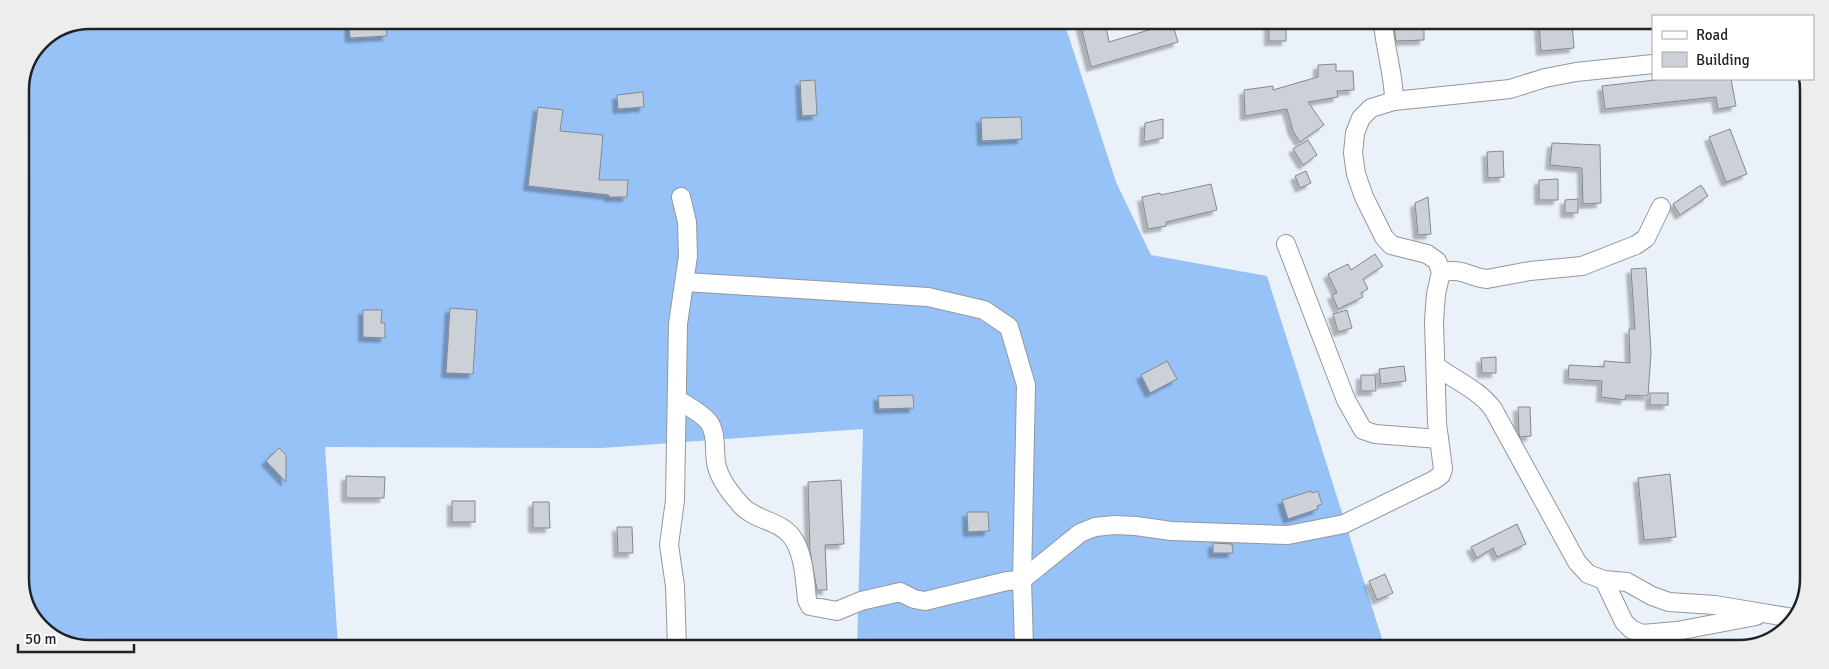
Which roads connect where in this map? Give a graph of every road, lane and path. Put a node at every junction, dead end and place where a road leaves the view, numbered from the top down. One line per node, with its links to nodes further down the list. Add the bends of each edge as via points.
1 (1384, 29): 3 (street)
2 (1652, 64): 3 (street, via 1576,72 1510,89)
3 (1394, 101): 7 (street, via 1371,108 1361,118 1355,132 1353,153 1356,174 1384,237 1391,245 1427,254 1437,261)
4 (681, 197): 8 (street, via 687,222 688,256)
5 (1661, 207): 7 (street, via 1642,242 1592,264 1487,279 1463,271)
6 (1286, 244): 13 (street, via 1346,400 1363,430 1375,434)
7 (1441, 272): 9 (street, via 1434,321)
8 (684, 282): 12 (street, via 678,324); 14 (street, via 928,297 984,310 1009,327 1026,385)
9 (1436, 366): 10 (street); 11 (street)
10 (1454, 379): 11 (street); 15 (street, via 1470,386 1484,398 1577,562 1588,574)
11 (1436, 388): 13 (street)
12 (676, 399): 14 (street, via 708,421 713,430 720,474 741,505 752,515 784,528 792,536 798,547 810,606 837,611 861,601 900,592 925,601); 19 (street, via 675,500 669,545 675,586)
13 (1439, 438): 14 (street, via 1443,460 1440,475 1344,524 1288,535 1171,531 1122,525 1095,527 1080,533)
14 (1022, 580): 20 (street)
15 (1604, 580): 16 (street, via 1627,582 1669,602 1715,605); 18 (street)
16 (1766, 614): 17 (street); 18 (street, via 1677,632 1642,634)
17 (1787, 617)
18 (1631, 630): 21 (street)
19 (677, 640)
20 (1024, 640)
21 (1636, 640)

